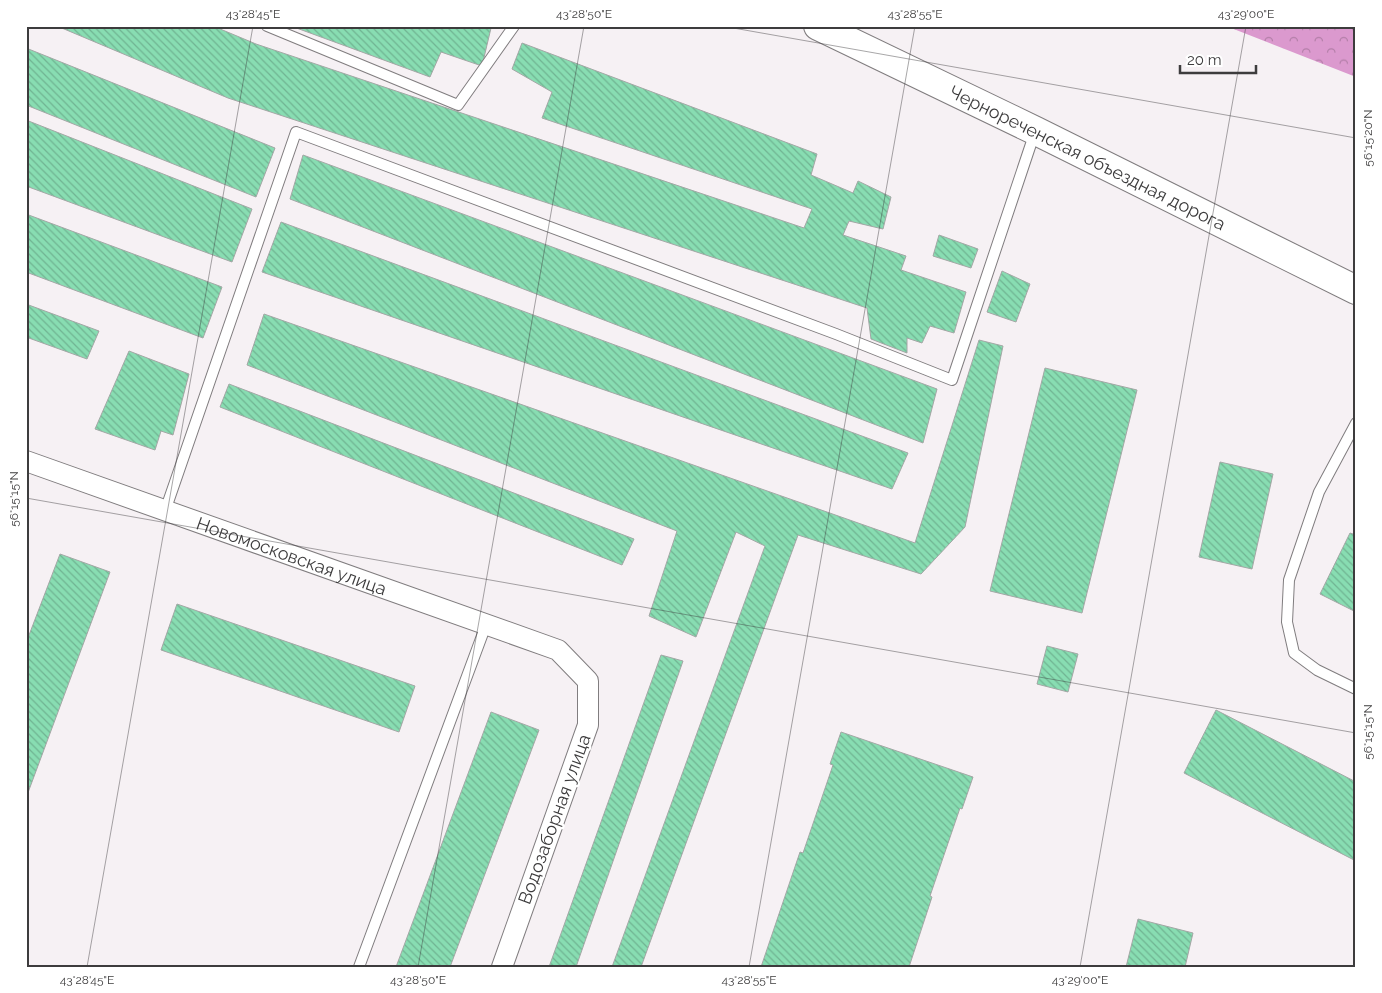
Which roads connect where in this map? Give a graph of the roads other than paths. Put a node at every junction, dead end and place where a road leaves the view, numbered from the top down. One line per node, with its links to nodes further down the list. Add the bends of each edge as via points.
1 (267, 26): 2 (lane, via 458,106)
2 (514, 26)
3 (818, 26): 4 (main road, Чернореченская объездная дорога)
4 (1036, 132): 5 (main road, Чернореченская объездная дорога); 8 (lane, via 952,380 296,132)
5 (1356, 290)
6 (1356, 423): 11 (lane, via 1319,492 1289,580 1287,622 1294,653 1317,670)
7 (26, 461): 8 (street, Новомосковская улица)
8 (166, 511): 9 (street, Новомосковская улица)
9 (486, 625): 10 (street, Новомосковская улица); 12 (lane)
10 (558, 650): 13 (street, Водозаборная улица, via 588,682 588,725)
11 (1356, 689)
12 (359, 967)
13 (502, 967)

